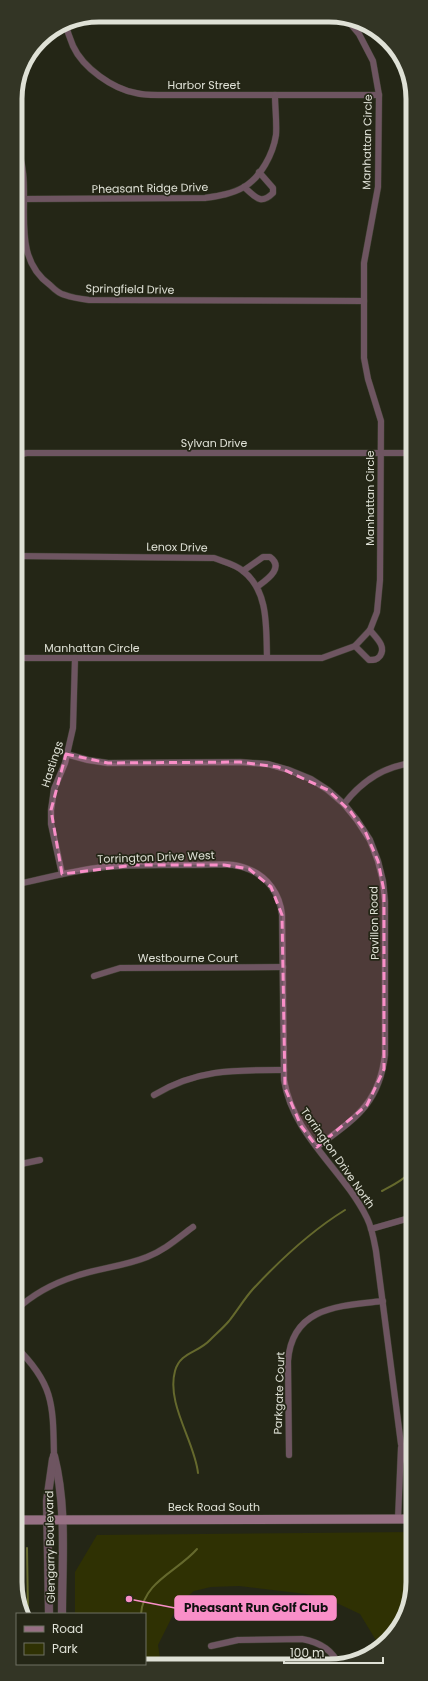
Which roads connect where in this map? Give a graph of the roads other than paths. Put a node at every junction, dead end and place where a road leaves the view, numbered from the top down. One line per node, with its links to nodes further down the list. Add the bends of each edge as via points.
1 (354, 26): 4 (street, Manhattan Circle, via 373,61)
2 (67, 29): 3 (street, Harbor Street, via 74,47 88,66 100,77 135,93)
3 (275, 95): 4 (street, Harbor Street); 6 (street, Pheasant Ridge Drive, via 276,135 271,154)
4 (378, 95): 9 (street, Manhattan Circle, via 378,186 364,263)
5 (22, 162): 8 (street, Springfield Drive)
6 (260, 172): 7 (street, Pheasant Ridge Drive); 7 (street, via 273,188 273,193 268,198 258,199)
7 (244, 187): 8 (street, Pheasant Ridge Drive, via 229,194 205,198)
8 (24, 199): 9 (street, Springfield Drive, via 24,241 30,263 44,282 63,295 89,300)
9 (364, 301): 10 (street, Manhattan Circle, via 364,358 381,421)
10 (380, 452): 11 (street, Sylvan Drive); 12 (street, Sylvan Drive); 16 (street, Manhattan Circle, via 380,580 377,612)
11 (22, 453)
12 (406, 453)
13 (22, 556): 14 (street, Lenox Drive, via 214,558)
14 (243, 571): 15 (street, Lenox Drive); 15 (street, via 263,557 273,559 275,571)
15 (257, 587): 18 (street, Lenox Drive, via 266,611)
16 (370, 630): 17 (street, Manhattan Circle); 17 (street, via 382,646 379,658 369,660)
17 (355, 646): 18 (street, Manhattan Circle, via 322,658)
18 (267, 657): 20 (street, Manhattan Circle)
19 (22, 658): 20 (street, Manhattan Circle)
20 (74, 658): 21 (street, Hastings, via 74,716)
21 (66, 754): 23 (street, Pavillon Road, via 108,763 268,764 311,779); 24 (street, Hastings, via 54,789 51,810)
22 (406, 764): 23 (street, via 372,777)
23 (344, 804): 31 (street, Pavillon Road, via 370,840 383,881 385,1055 380,1082 367,1105 354,1119)
24 (62, 874): 25 (street, Torrington Drive West); 26 (street, Torrington Drive West, via 135,865 224,865 249,869)
25 (22, 884)
26 (269, 884): 27 (street, Torrington Drive North, via 281,909)
27 (283, 967): 28 (street, Westbourne Court, via 120,968); 29 (street, Torrington Drive North)
28 (94, 976)
29 (284, 1070): 30 (street, via 206,1073 176,1082); 31 (street, Torrington Drive North, via 290,1107)
30 (154, 1095)
31 (317, 1147): 36 (street, Torrington Drive North, via 359,1203)
32 (40, 1160): 33 (street)
33 (22, 1164)
34 (406, 1219): 36 (street)
35 (193, 1227): 38 (street, via 153,1255 77,1275 35,1295)
36 (371, 1229): 37 (street, Torrington Drive North)
37 (383, 1301): 40 (street, Torrington Drive North); 41 (street, Parkgate Court, via 326,1309 311,1317 296,1333 289,1349 288,1361)
38 (22, 1305)
39 (22, 1354): 42 (street, Glengarry Boulevard, via 38,1372 49,1396)
40 (402, 1444): 43 (street, Torrington Drive North); 45 (street, Torrington Drive North)
41 (289, 1455)
42 (54, 1456): 44 (street, Glengarry Boulevard, via 60,1487); 48 (street, Glengarry Boulevard, via 48,1486)
43 (406, 1458)
44 (62, 1519): 45 (main road, Beck Road South); 48 (main road, Beck Road South); 50 (street, Glengarry Boulevard)
45 (398, 1519): 46 (main road, Beck Road South)
46 (406, 1519)
47 (22, 1520): 48 (main road, Beck Road South)
48 (47, 1520): 49 (street, Glengarry Boulevard)
49 (49, 1613)
50 (62, 1613)
51 (211, 1646): 52 (street, via 238,1640 302,1639 324,1647)
52 (335, 1658)

